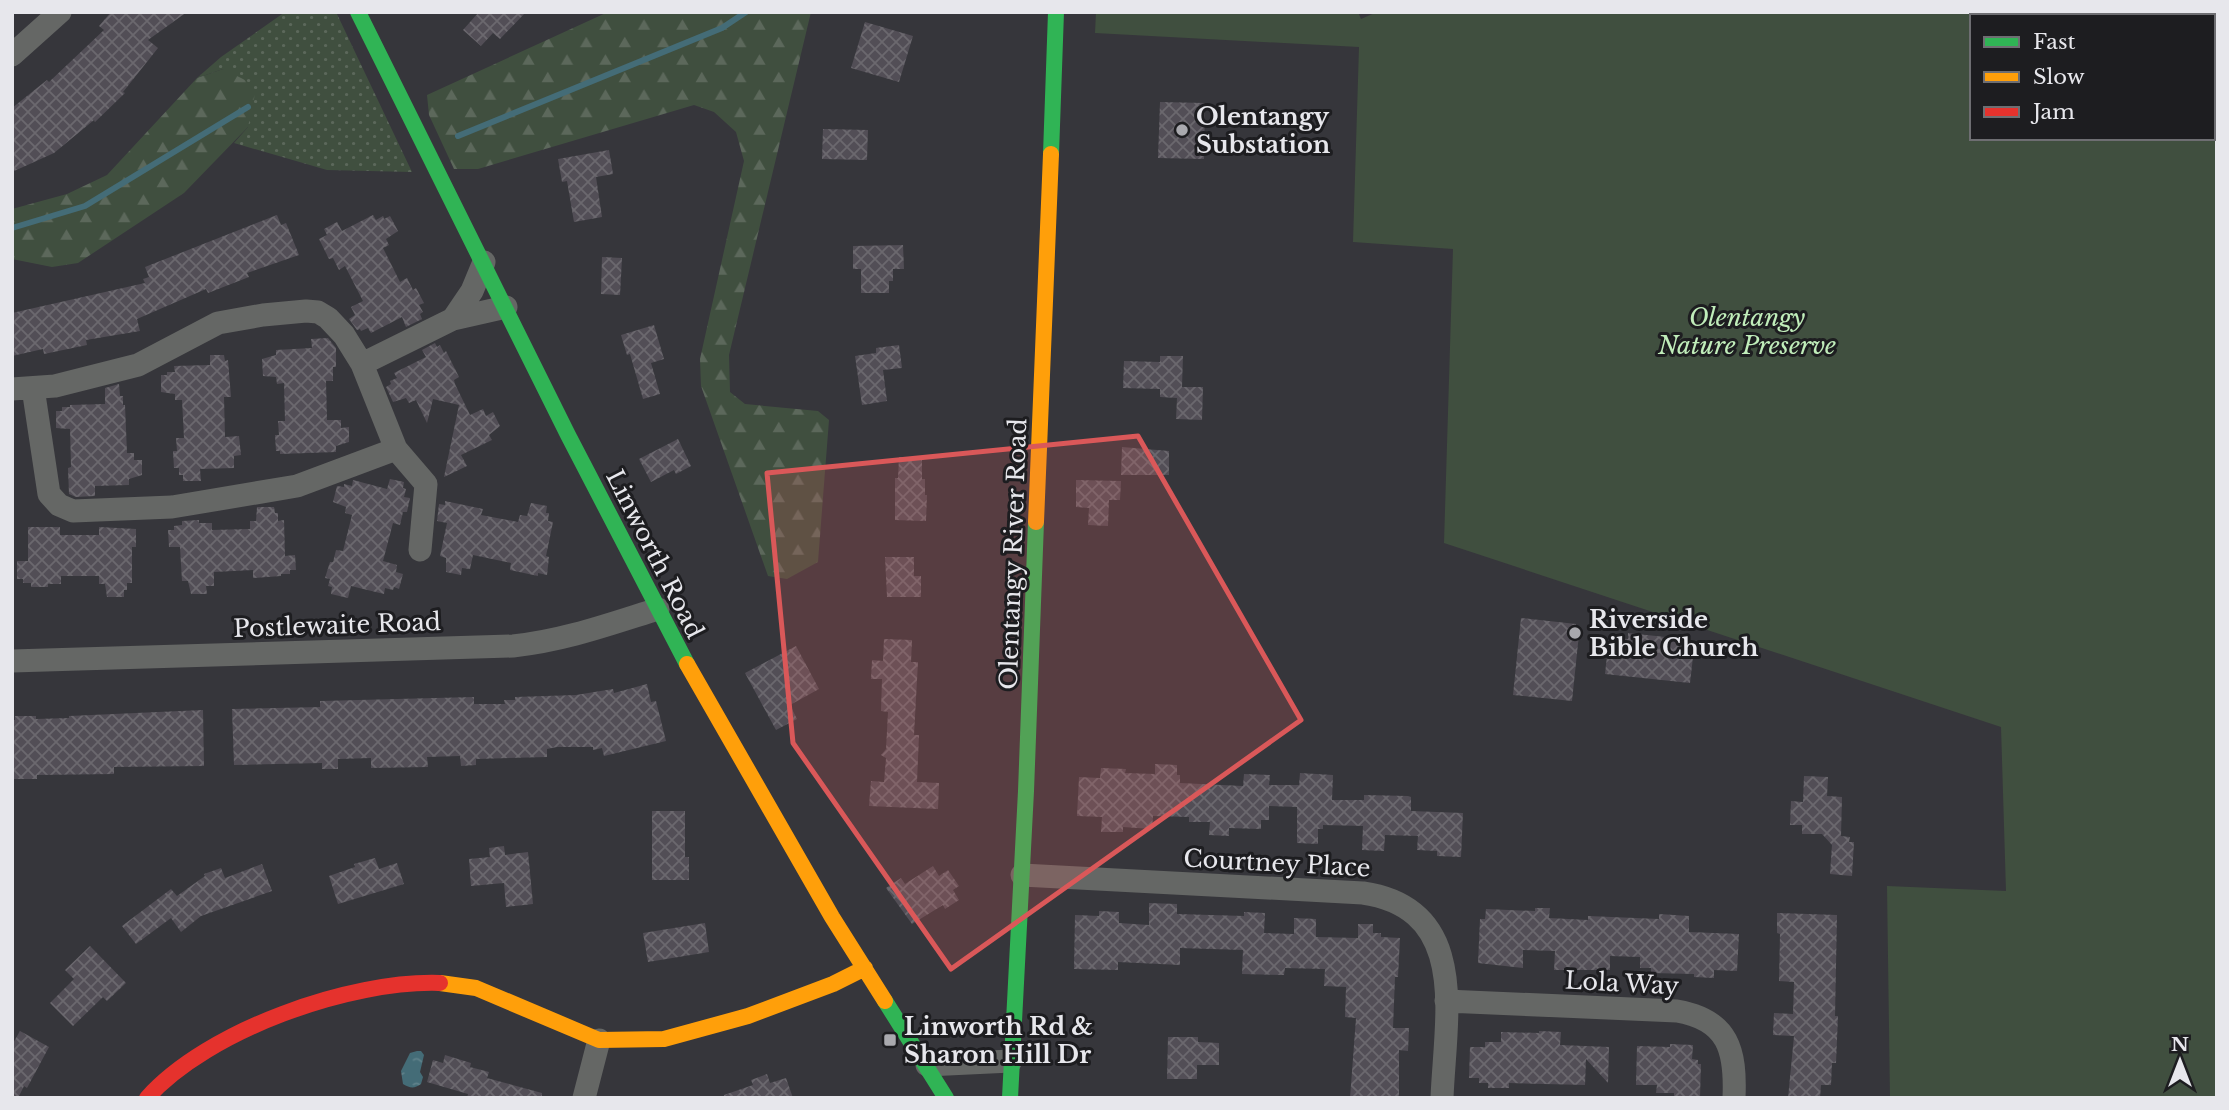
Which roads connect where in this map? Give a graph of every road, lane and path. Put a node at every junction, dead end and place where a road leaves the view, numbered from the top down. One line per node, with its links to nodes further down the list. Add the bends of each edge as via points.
1 (60, 12): 4 (street)
2 (358, 12): 5 (main road, Linworth Road)
3 (1056, 12): 14 (main road, Olentangy River Road)
4 (12, 55)
5 (484, 262): 6 (main road, Linworth Road); 7 (street)
6 (506, 307): 7 (street); 12 (main road, Linworth Road)
7 (453, 319): 8 (street)
8 (362, 364): 9 (street, via 328,318 306,311 218,324 138,365 55,386); 10 (street)
9 (23, 389): 10 (street, via 49,494 73,511 172,507 297,486)
10 (396, 449): 11 (street, via 426,484)
11 (420, 550)
12 (658, 609): 13 (street, Postlewaite Road, via 572,636 513,646); 15 (main road, Linworth Road, via 730,742)
13 (12, 661)
14 (1022, 875): 16 (street, Courtney Place, via 1383,896 1415,911 1433,934 1441,952); 18 (main road, Olentangy River Road)
15 (865, 968): 17 (main road, via 748,1016 676,1036); 19 (main road, Linworth Road)
16 (1446, 1001): 24 (street, Courtney Place); 25 (street, Lola Way, via 1692,1013 1718,1028 1728,1043 1735,1073)
17 (599, 1040): 20 (main road, via 476,988 399,984 327,999 258,1024 204,1052); 21 (street)
18 (1011, 1061): 19 (street); 23 (main road, Olentangy River Road)
19 (927, 1065): 22 (main road, Linworth Road)
20 (147, 1098)
21 (584, 1098)
22 (946, 1098)
23 (1010, 1098)
24 (1442, 1098)
25 (1734, 1098)

